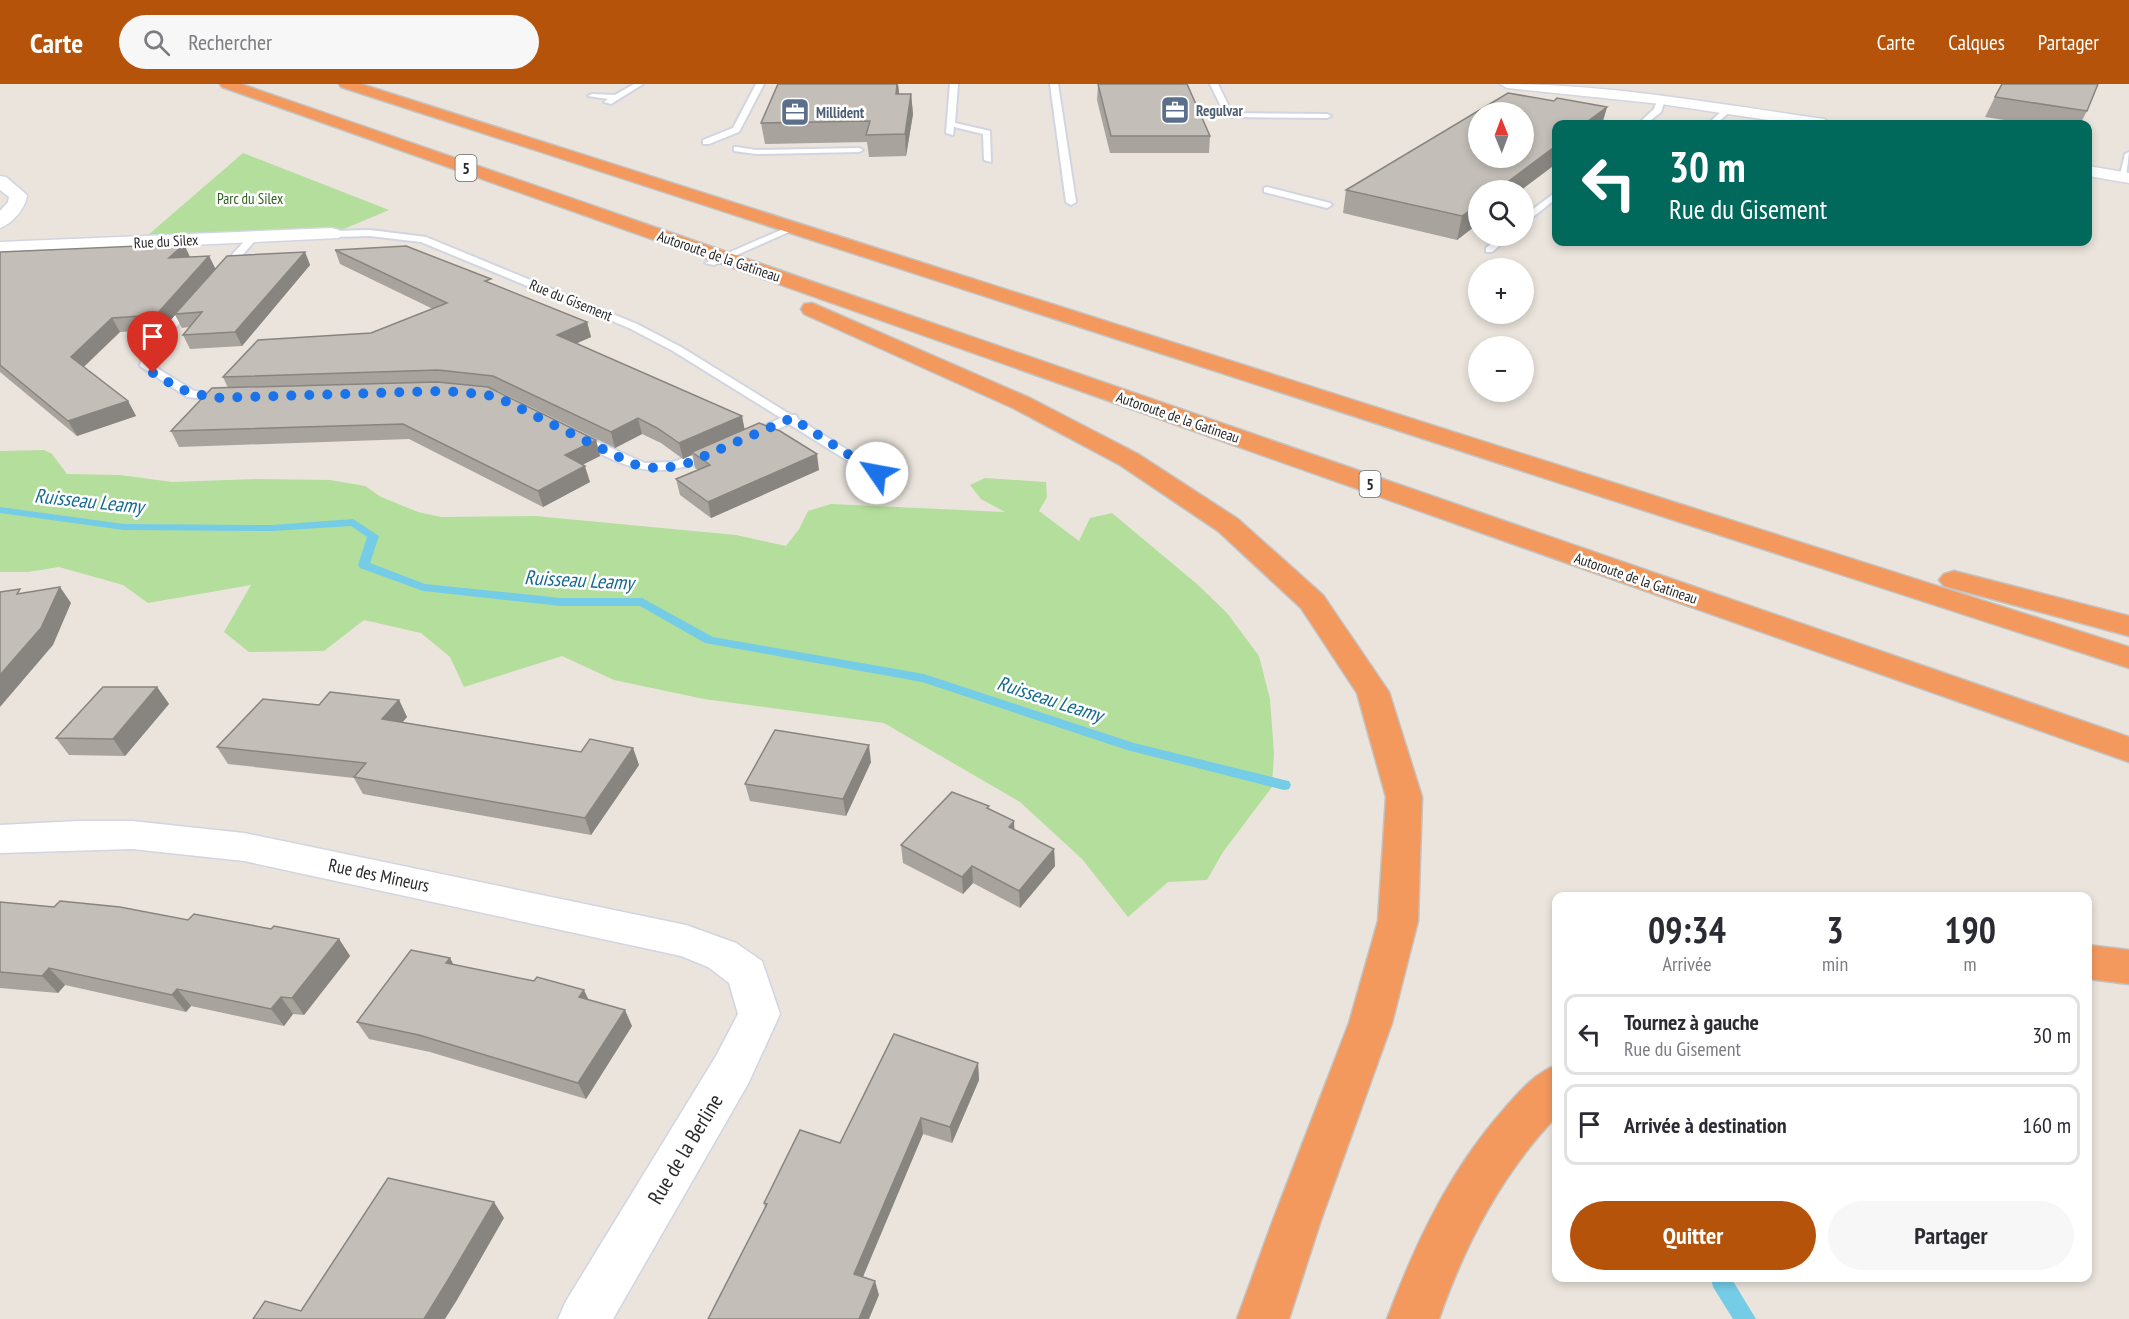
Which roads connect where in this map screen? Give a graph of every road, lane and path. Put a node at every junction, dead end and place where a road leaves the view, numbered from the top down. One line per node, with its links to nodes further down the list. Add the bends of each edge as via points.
1 (226, 84): 40 (highway, Autoroute de la Gatineau / 5, via 611,218)
2 (346, 84): 34 (highway)
3 (639, 84): 10 (lane)
4 (760, 84): 20 (lane, via 736,130)
5 (954, 84): 18 (lane)
6 (1054, 84): 30 (lane)
7 (1214, 84): 14 (lane, via 1229,115)
8 (1507, 84): 11 (street)
9 (592, 96): 10 (lane)
10 (616, 97): 12 (lane)
11 (1661, 100): 13 (street); 15 (lane, via 1658,110)
12 (608, 102)
13 (1730, 109): 16 (lane); 17 (street)
14 (1327, 116)
15 (1647, 120)
16 (1717, 120)
17 (1799, 120)
18 (951, 124): 19 (lane); 24 (lane, via 987,133)
19 (950, 134)
20 (706, 142)
21 (737, 149): 22 (lane)
22 (859, 150)
23 (2129, 154): 26 (lane)
24 (988, 160)
25 (2092, 172): 26 (street)
26 (2125, 178)
27 (0, 181): 33 (street, via 18,195 17,203)
28 (1267, 190): 31 (lane)
29 (1552, 198): 32 (lane)
30 (1071, 202)
31 (1328, 205)
32 (1534, 213)
33 (0, 222)
34 (793, 228): 40 (lane); 46 (highway)
35 (332, 234): 36 (street, Rue du Silex); 44 (lane, Rue du Gisement, via 370,233 423,239 633,326)
36 (254, 236): 38 (street, Rue du Silex); 41 (lane)
37 (1494, 246): 39 (lane)
38 (0, 248)
39 (1489, 250)
40 (716, 260): 50 (highway, Autoroute de la Gatineau / 5); 57 (highway, via 1048,417 1180,491 1246,539 1306,596 1341,637 1377,696 1397,751 1406,800 1407,854 1398,921 1360,1051)
41 (215, 280)
42 (199, 297): 43 (lane, via 152,349 146,366 191,394)
43 (241, 397)
44 (792, 418): 45 (lane, via 686,464 660,469 633,464); 47 (lane, Rue du Gisement)
45 (570, 434)
46 (1547, 471): 48 (highway); 49 (highway)
47 (877, 473)
48 (2129, 626)
49 (2129, 658)
50 (2129, 750)
51 (0, 838): 54 (street, Rue des Mineurs, via 132,835 244,847 686,941 722,955)
52 (2092, 962): 53 (highway)
53 (2129, 967)
54 (747, 973): 56 (street, Rue de la Berline, via 759,1014 732,1071)
55 (1552, 1090): 58 (highway, via 1517,1125 1474,1185 1435,1260)
56 (584, 1319)
57 (1263, 1319)
58 (1413, 1319)

